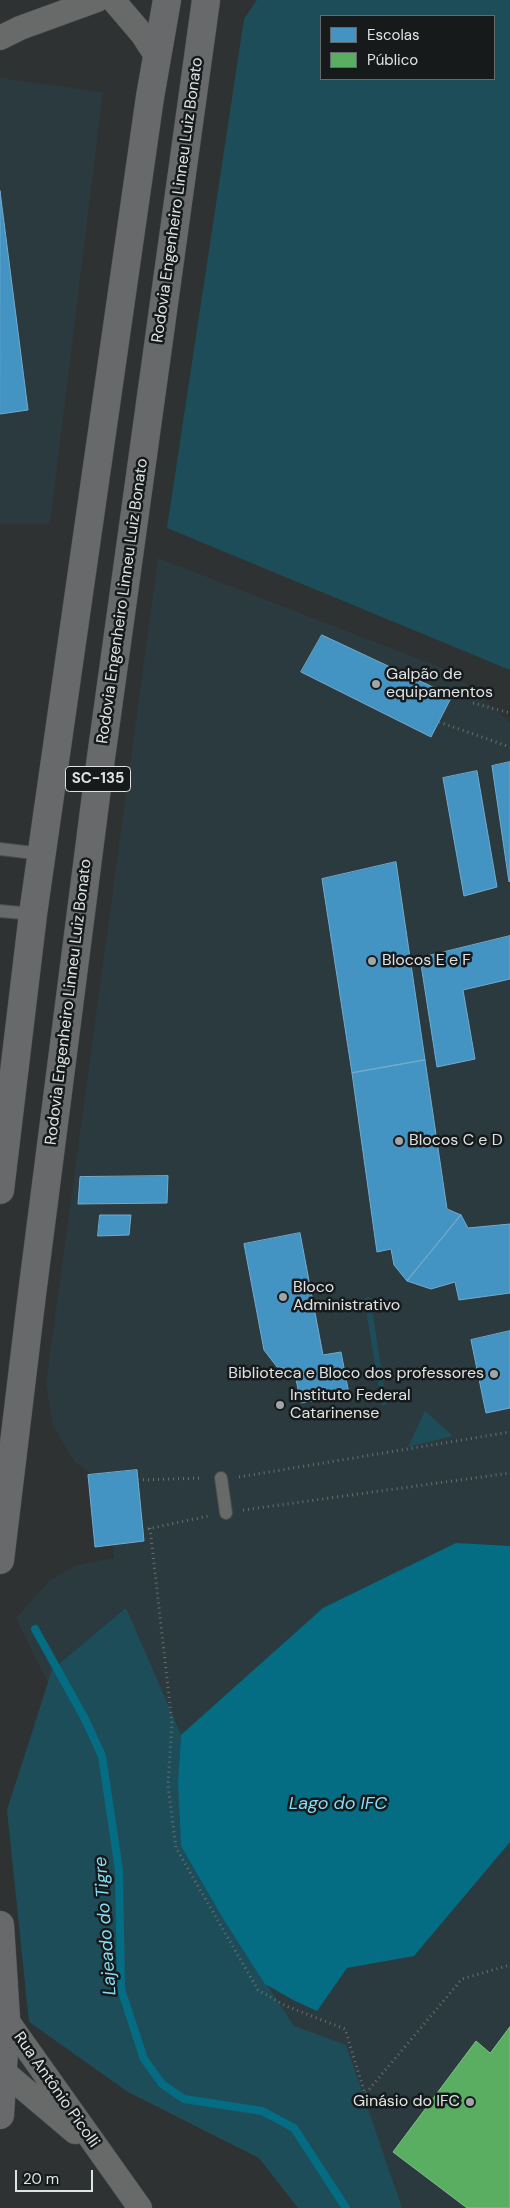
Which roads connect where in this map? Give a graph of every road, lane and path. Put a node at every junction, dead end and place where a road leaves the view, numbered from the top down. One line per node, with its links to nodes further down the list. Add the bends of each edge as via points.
1 (97, 0): 5 (street)
2 (113, 0): 6 (street)
3 (167, 0): 6 (main road, SC-135)
4 (206, 0): 27 (main road, Rodovia Engenheiro Linneu Luiz Bonato / SC-135, via 97,792)
5 (0, 38)
6 (157, 57): 12 (main road, SC-135)
7 (473, 703): 8 (path)
8 (510, 713)
9 (439, 722): 10 (path)
10 (510, 747)
11 (0, 849): 12 (lane)
12 (42, 854): 14 (main road, SC-135)
13 (0, 911): 14 (lane)
14 (33, 914): 15 (main road, SC-135)
15 (0, 1190)
16 (510, 1432): 18 (path)
17 (510, 1474): 22 (path)
18 (238, 1477)
19 (202, 1478): 21 (path)
20 (221, 1478): 23 (lane)
21 (138, 1480)
22 (240, 1510)
23 (226, 1513)
24 (211, 1515): 25 (path)
25 (150, 1528): 26 (path); 32 (path, via 172,1723 168,1784 176,1848 258,1990 286,2006 345,2029)
26 (143, 1530)
27 (0, 1560)
28 (0, 1925): 30 (main road)
29 (510, 1964): 32 (path, via 462,1979)
30 (6, 2019): 31 (main road); 35 (street, Rua Antônio Picolli)
31 (2, 2073): 34 (main road); 35 (street, Rua Antônio Picolli)
32 (365, 2094): 33 (path)
33 (374, 2102)
34 (0, 2110)
35 (101, 2155): 36 (street)
36 (140, 2208)

